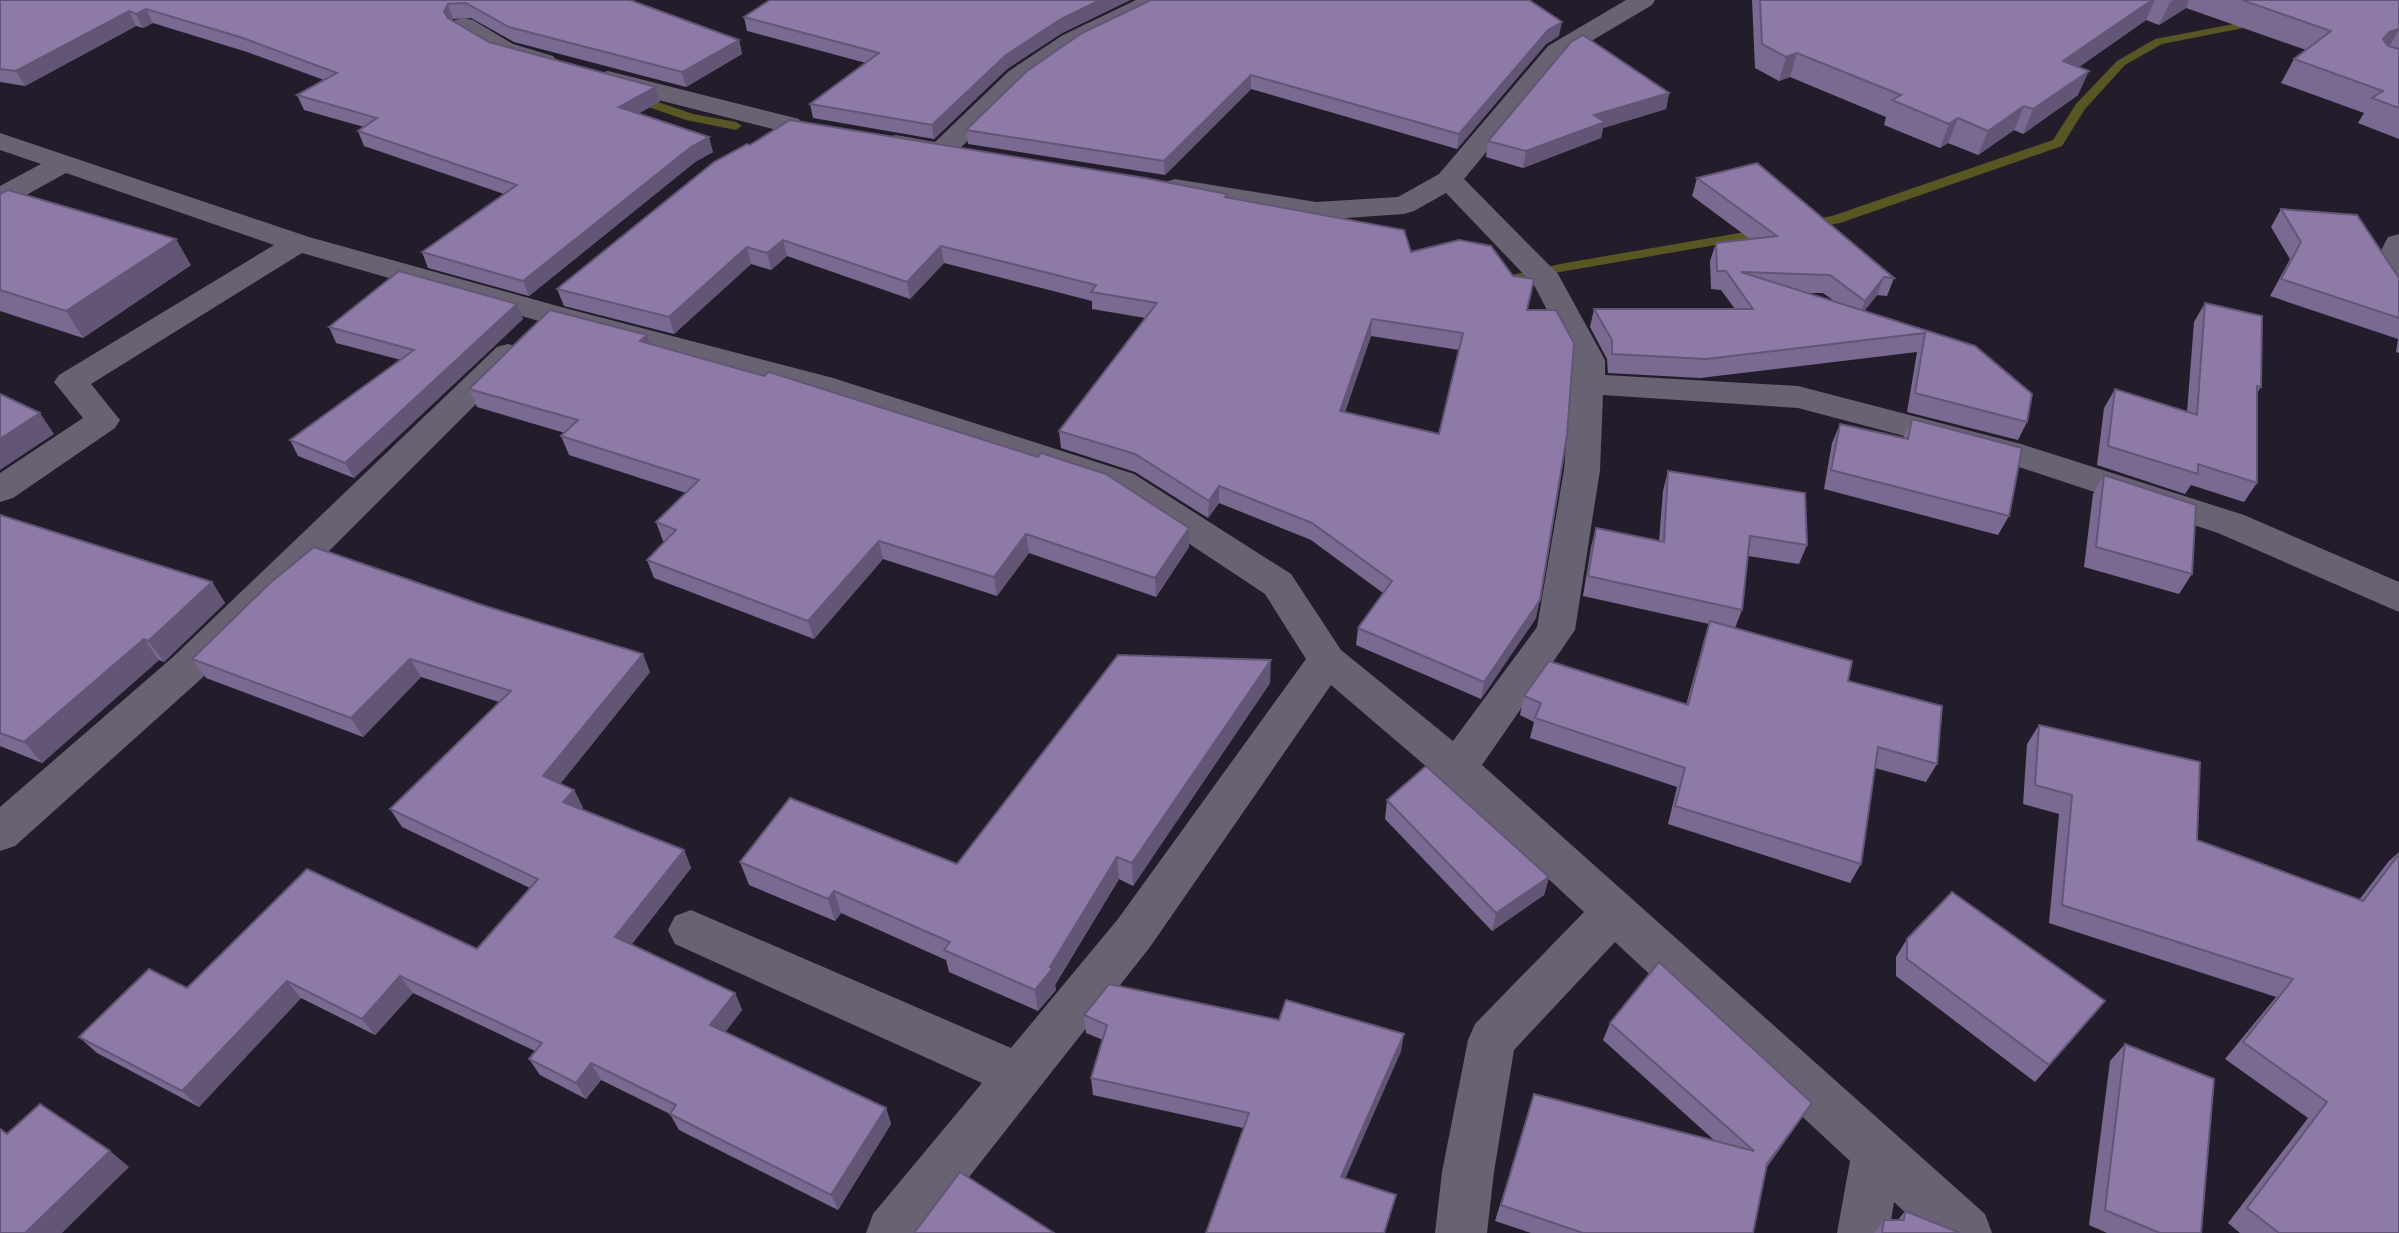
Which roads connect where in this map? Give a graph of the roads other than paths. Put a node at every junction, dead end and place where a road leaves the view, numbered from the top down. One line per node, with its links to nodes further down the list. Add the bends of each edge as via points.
1 (1155, 0): 4 (street, via 1072,40 1018,77 954,153)
2 (1643, 0): 8 (street, via 1557,51)
3 (464, 25): 6 (street, via 504,49 800,127)
4 (872, 139)
5 (0, 141): 7 (street)
6 (762, 142)
7 (62, 164): 10 (street); 11 (street)
8 (1449, 180): 9 (street, via 1404,205 1316,211); 15 (street, via 1538,271 1589,360)
9 (1142, 183)
10 (0, 198)
11 (298, 243): 14 (street); 16 (street, via 71,382 103,420)
12 (2399, 243): 13 (street, via 2389,264)
13 (2399, 267)
14 (548, 305): 18 (street, via 821,385 1121,482 1278,584); 20 (street, via 187,668)
15 (1588, 384): 17 (street, via 1798,397 2021,455 2231,524); 19 (street, via 1582,470 1556,630)
16 (0, 491)
17 (2399, 598)
18 (1327, 660): 19 (street); 23 (street, via 1135,933)
19 (1457, 768): 21 (street)
20 (0, 833)
21 (1613, 913): 24 (street); 26 (street, via 1492,1040)
22 (691, 930): 23 (street)
23 (1019, 1076): 25 (street)
24 (1877, 1154): 27 (street); 28 (street)
25 (892, 1233)
26 (1461, 1233)
27 (1863, 1233)
28 (1966, 1233)

